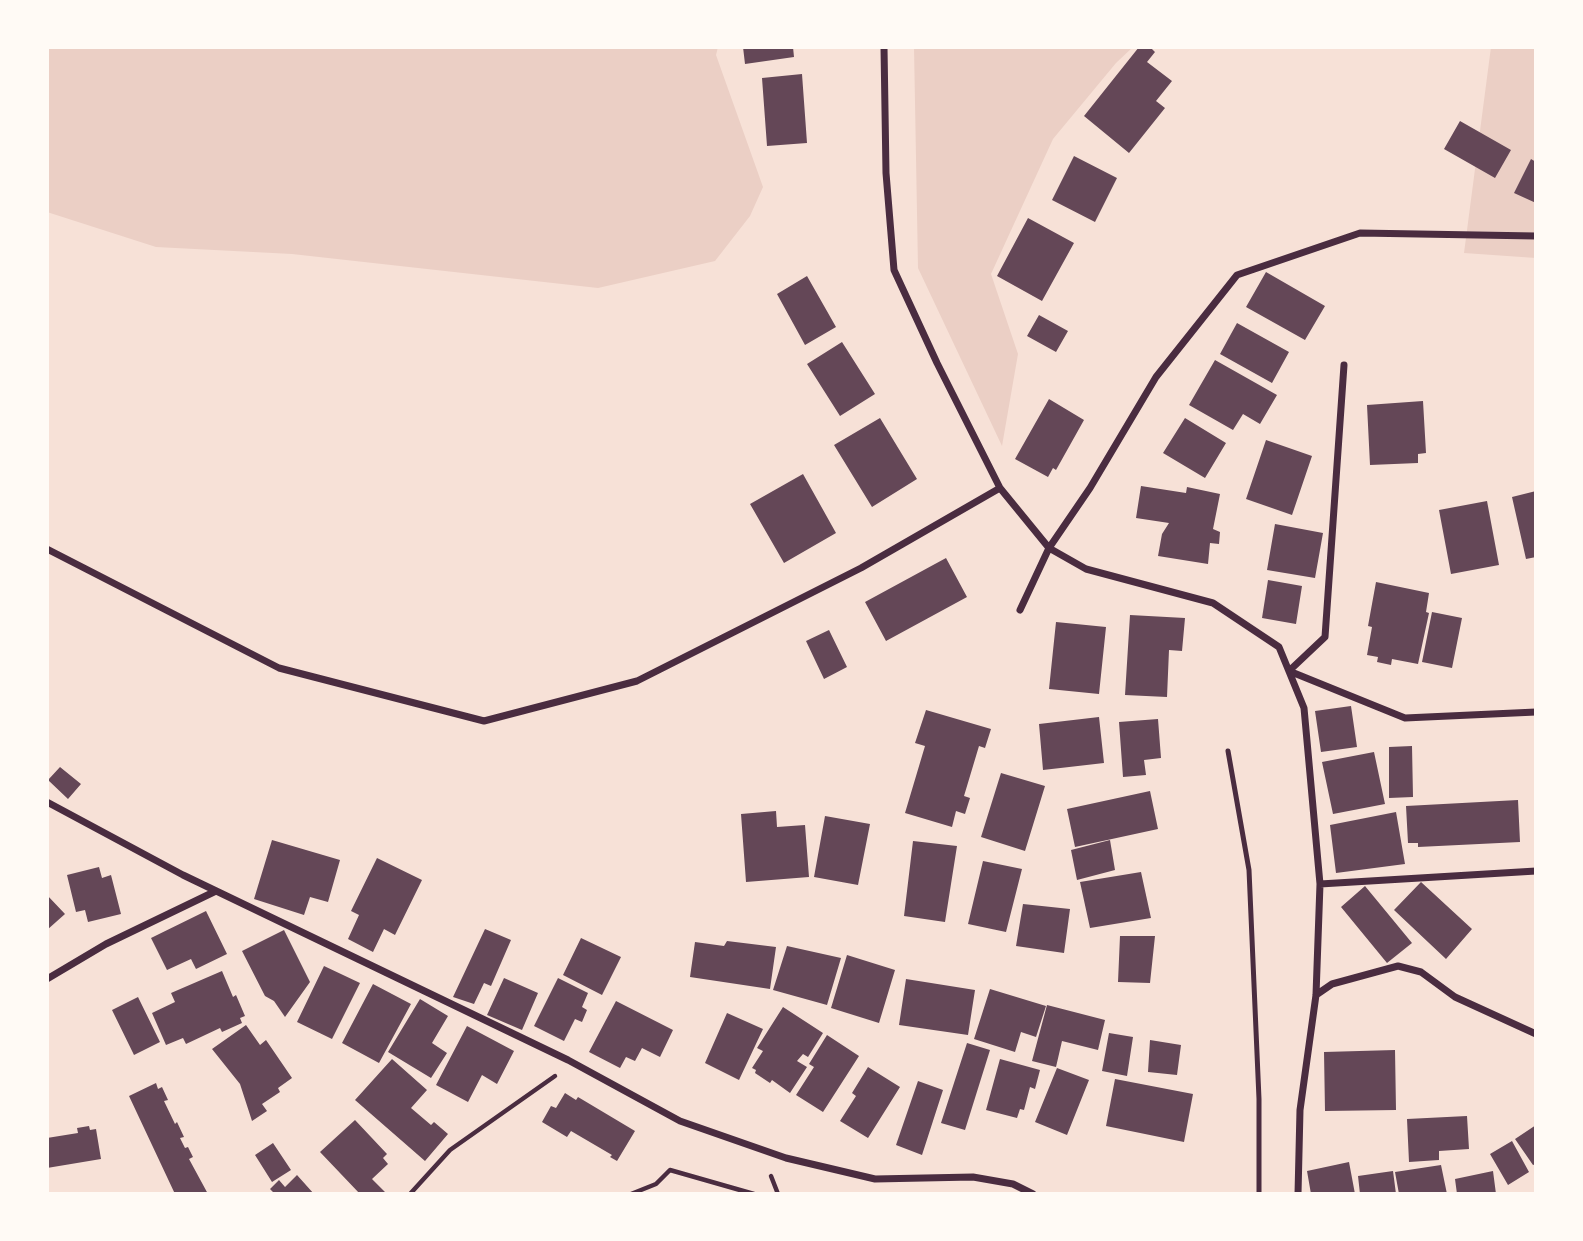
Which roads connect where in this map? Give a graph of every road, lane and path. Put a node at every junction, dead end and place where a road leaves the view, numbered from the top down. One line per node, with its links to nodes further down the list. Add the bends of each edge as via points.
1 (884, 47): 4 (street, via 886,173 894,270)
2 (1536, 236): 5 (street, via 1360,233 1237,275 1156,377)
3 (1344, 365): 8 (street, via 1325,637)
4 (1000, 488): 5 (street); 6 (street, via 861,568 637,681 484,721 279,668)
5 (1049, 548): 7 (street); 8 (street, via 1086,569 1213,603 1279,647)
6 (47, 549)
7 (1020, 610)
8 (1289, 671): 9 (street, via 1405,718); 13 (street, via 1304,708)
9 (1536, 712)
10 (1228, 751): 23 (lane, via 1249,870)
11 (47, 802): 14 (street)
12 (1536, 871): 13 (street)
13 (1320, 884): 16 (street)
14 (216, 891): 15 (street, via 106,944); 18 (street)
15 (47, 979)
16 (1316, 995): 17 (street, via 1332,984 1398,966 1421,972 1455,997); 24 (street, via 1300,1110)
17 (1536, 1034)
18 (568, 1060): 19 (path, via 552,1080 450,1150); 22 (street, via 680,1121 786,1158 875,1179 974,1177 1013,1184)
19 (410, 1194)
20 (631, 1194): 21 (path, via 656,1184 670,1170)
21 (754, 1194)
22 (1033, 1194)
23 (1259, 1194)
24 (1298, 1194)

